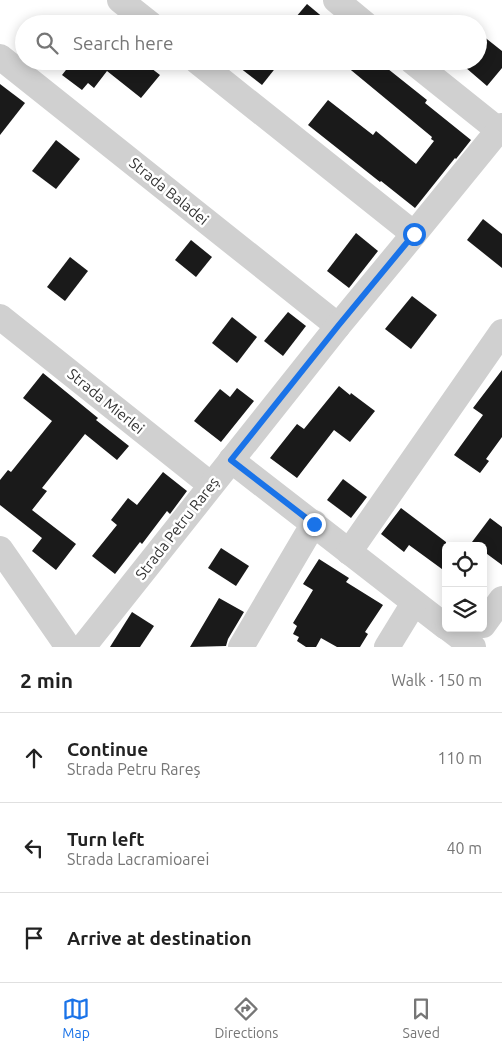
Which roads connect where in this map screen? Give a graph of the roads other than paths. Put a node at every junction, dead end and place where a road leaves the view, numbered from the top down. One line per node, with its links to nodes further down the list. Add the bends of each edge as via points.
1 (120, 0): 3 (street)
2 (336, 0): 4 (street)
3 (139, 15)
4 (354, 15)
5 (0, 56): 6 (street, Strada Baladei)
6 (15, 68)
7 (18, 70): 13 (street, Strada Baladei)
8 (208, 70): 11 (street)
9 (424, 70): 10 (street)
10 (501, 130): 11 (street, Strada Petru Rareș)
11 (414, 234): 13 (street, Strada Petru Rareș)
12 (0, 317): 16 (street, Strada Mierlei)
13 (338, 326): 15 (street, Strada Petru Rareș)
14 (502, 332): 19 (street)
15 (231, 460): 16 (street, Strada Petru Rareș); 17 (street)
16 (211, 485): 26 (street, Strada Petru Rareș)
17 (314, 524): 19 (street); 27 (street)
18 (0, 549): 25 (street)
19 (349, 552): 21 (street)
20 (502, 599): 24 (street)
21 (414, 603): 22 (street); 28 (street)
22 (442, 624)
23 (462, 632): 24 (street)
24 (477, 636)
25 (68, 647)
26 (84, 647)
27 (240, 647)
28 (387, 647)

